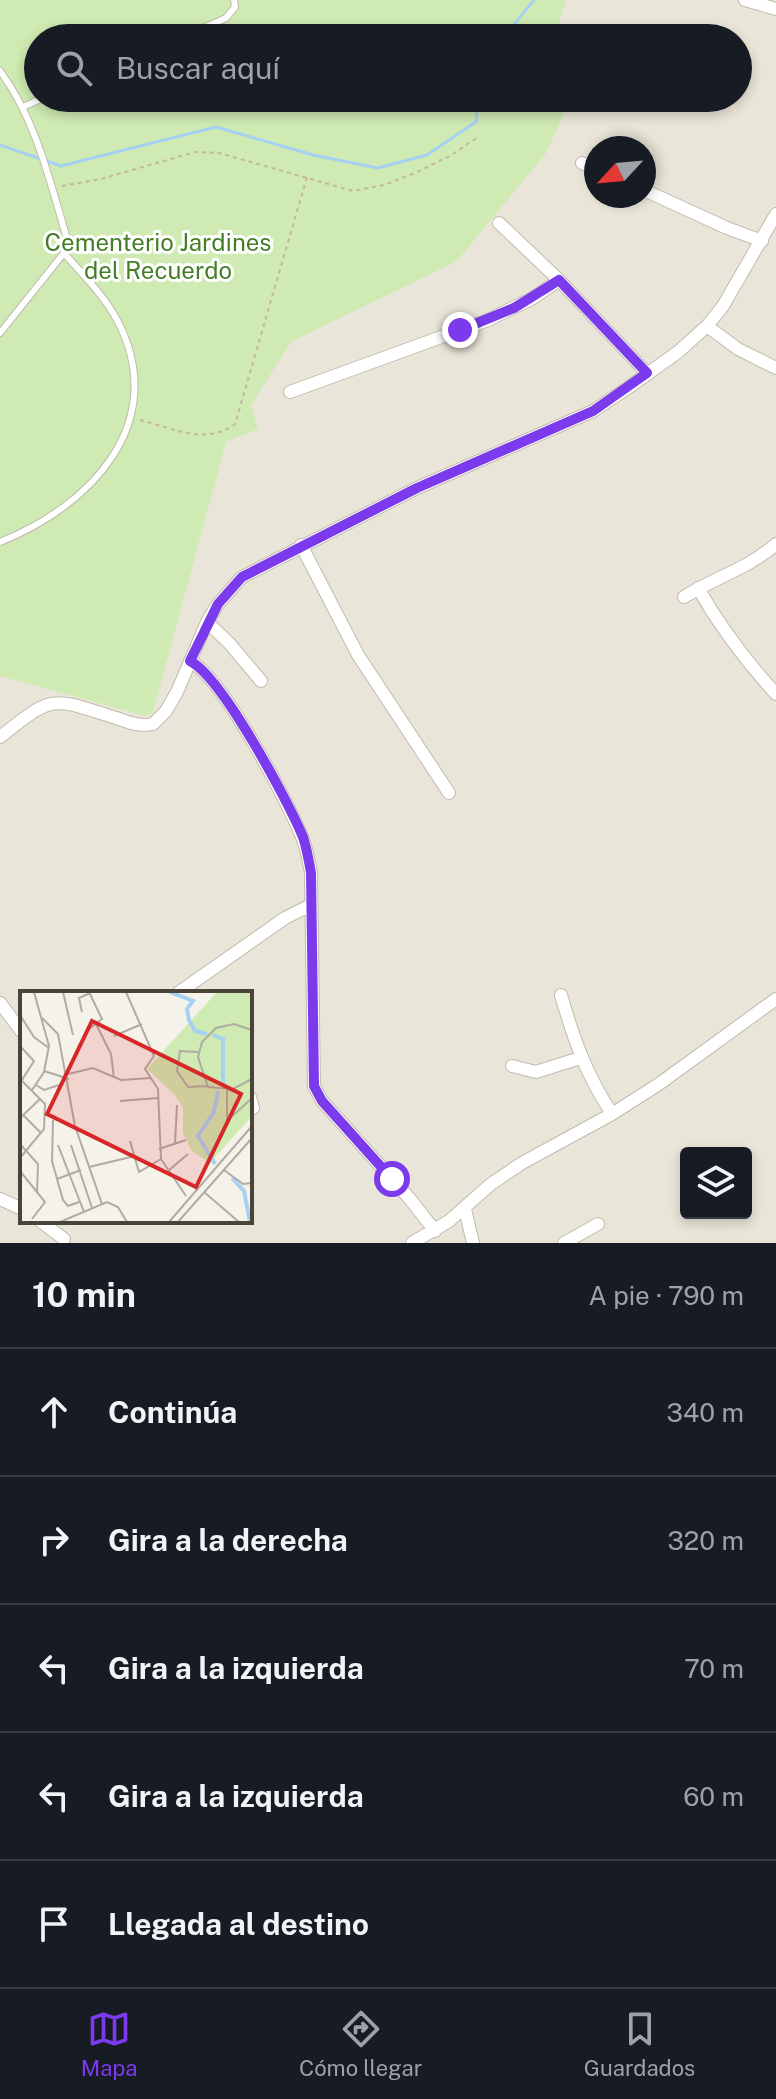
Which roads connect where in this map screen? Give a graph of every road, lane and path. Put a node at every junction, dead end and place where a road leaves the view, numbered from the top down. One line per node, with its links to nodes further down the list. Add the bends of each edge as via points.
1 (234, 0): 4 (lane, via 226,18)
2 (745, 0): 3 (street)
3 (776, 9)
4 (212, 24)
5 (0, 71): 6 (lane)
6 (23, 107)
7 (25, 112): 10 (lane)
8 (478, 137): 9 (path, via 450,156 384,185 353,191)
9 (307, 177): 10 (path, via 219,153 195,152); 22 (path, via 235,424 221,434 201,436)
10 (51, 188): 15 (lane, via 68,242)
11 (656, 196): 14 (street)
12 (776, 214): 14 (street)
13 (499, 223): 16 (street)
14 (762, 241): 17 (street)
15 (64, 253): 18 (lane); 22 (lane, via 101,296 124,335 135,382)
16 (559, 280): 20 (street); 21 (street, via 488,320)
17 (707, 326): 19 (street); 20 (street)
18 (0, 333)
19 (776, 368)
20 (647, 373): 25 (street, via 593,411)
21 (290, 392)
22 (131, 417): 23 (lane, via 115,454 62,509)
23 (0, 542)
24 (776, 544): 26 (street, via 749,564)
25 (301, 545): 28 (street, via 242,577); 33 (street, via 358,655)
26 (698, 588): 27 (street); 31 (street, via 726,635)
27 (684, 597)
28 (207, 622): 29 (street); 30 (street)
29 (190, 661): 32 (street, via 166,711 153,724 52,702); 34 (street, via 227,702 296,822 308,855)
30 (261, 681)
31 (776, 694)
32 (0, 737)
33 (449, 793)
34 (311, 905): 35 (street); 46 (street, via 314,1086)
35 (181, 991)
36 (561, 995): 40 (street)
37 (776, 999): 42 (street)
38 (0, 1003): 39 (street)
39 (20, 1029)
40 (580, 1058): 41 (street, via 536,1072); 42 (street)
41 (512, 1066)
42 (612, 1114): 43 (street, via 522,1163)
43 (465, 1209): 46 (street); 49 (street)
44 (43, 1223): 47 (street)
45 (598, 1224): 50 (street)
46 (435, 1231): 48 (street)
47 (64, 1239)
48 (412, 1243)
49 (473, 1243)
50 (564, 1243)

